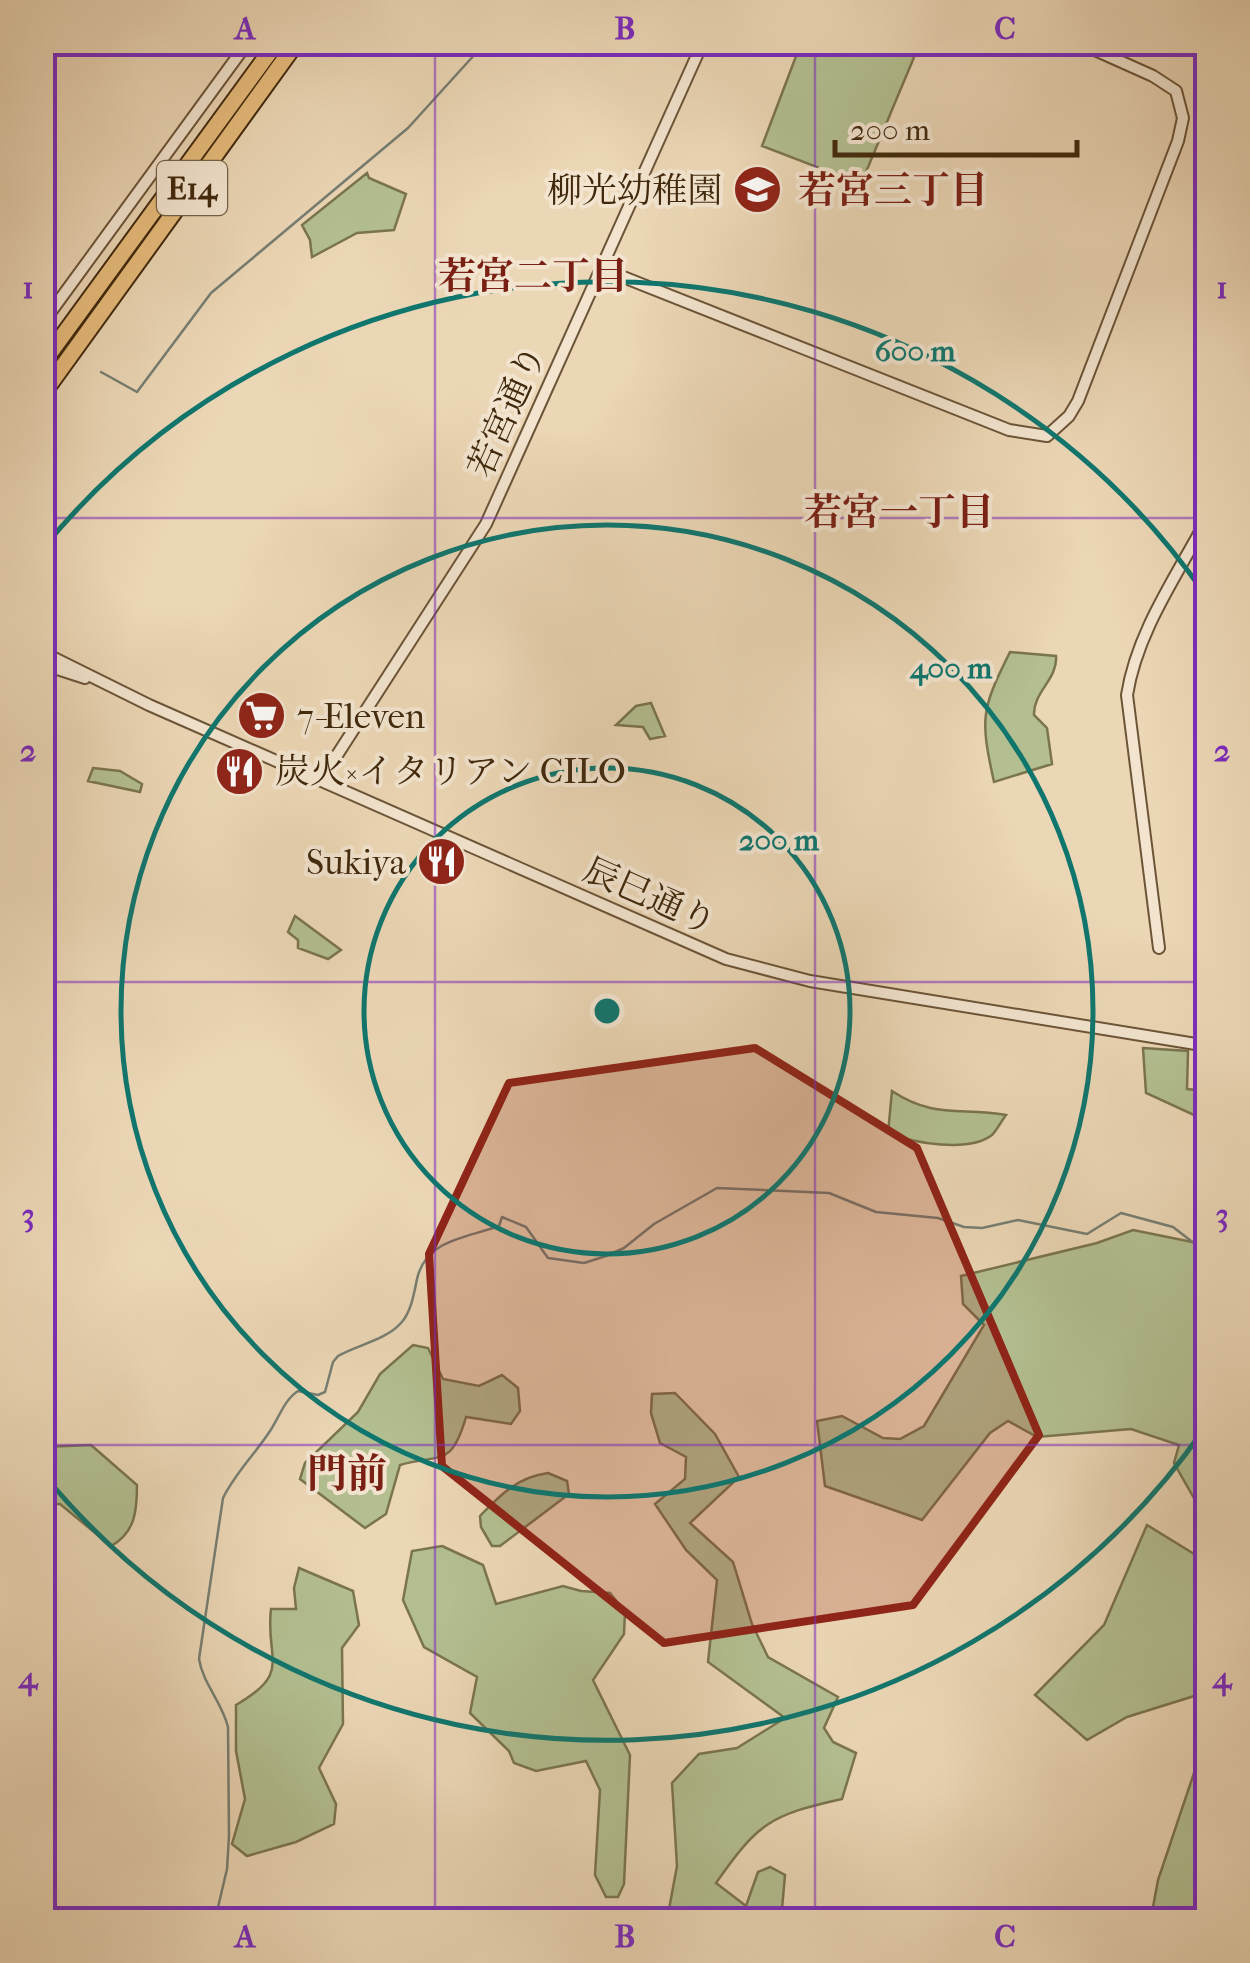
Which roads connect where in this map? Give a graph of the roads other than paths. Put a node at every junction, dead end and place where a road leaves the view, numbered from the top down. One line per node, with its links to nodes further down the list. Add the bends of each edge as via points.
1 (248, 42): 7 (street)
2 (277, 42): 8 (highway, E14)
3 (297, 42): 9 (highway, E14)
4 (703, 42): 6 (street, 若宮通り)
5 (1077, 42): 6 (street, via 1176,91 1183,118 1078,401 1047,436 1009,430)
6 (602, 269): 14 (street, 若宮通り, via 486,524)
7 (42, 324)
8 (42, 364)
9 (47, 389)
10 (1208, 517): 15 (street, via 1158,607 1127,694)
11 (42, 652): 13 (street, 辰巳通り)
12 (42, 664): 13 (street, 辰巳通り)
13 (105, 684): 14 (street, 辰巳通り)
14 (321, 780): 16 (street, 辰巳通り, via 752,967)
15 (1159, 948)
16 (1208, 1046)

